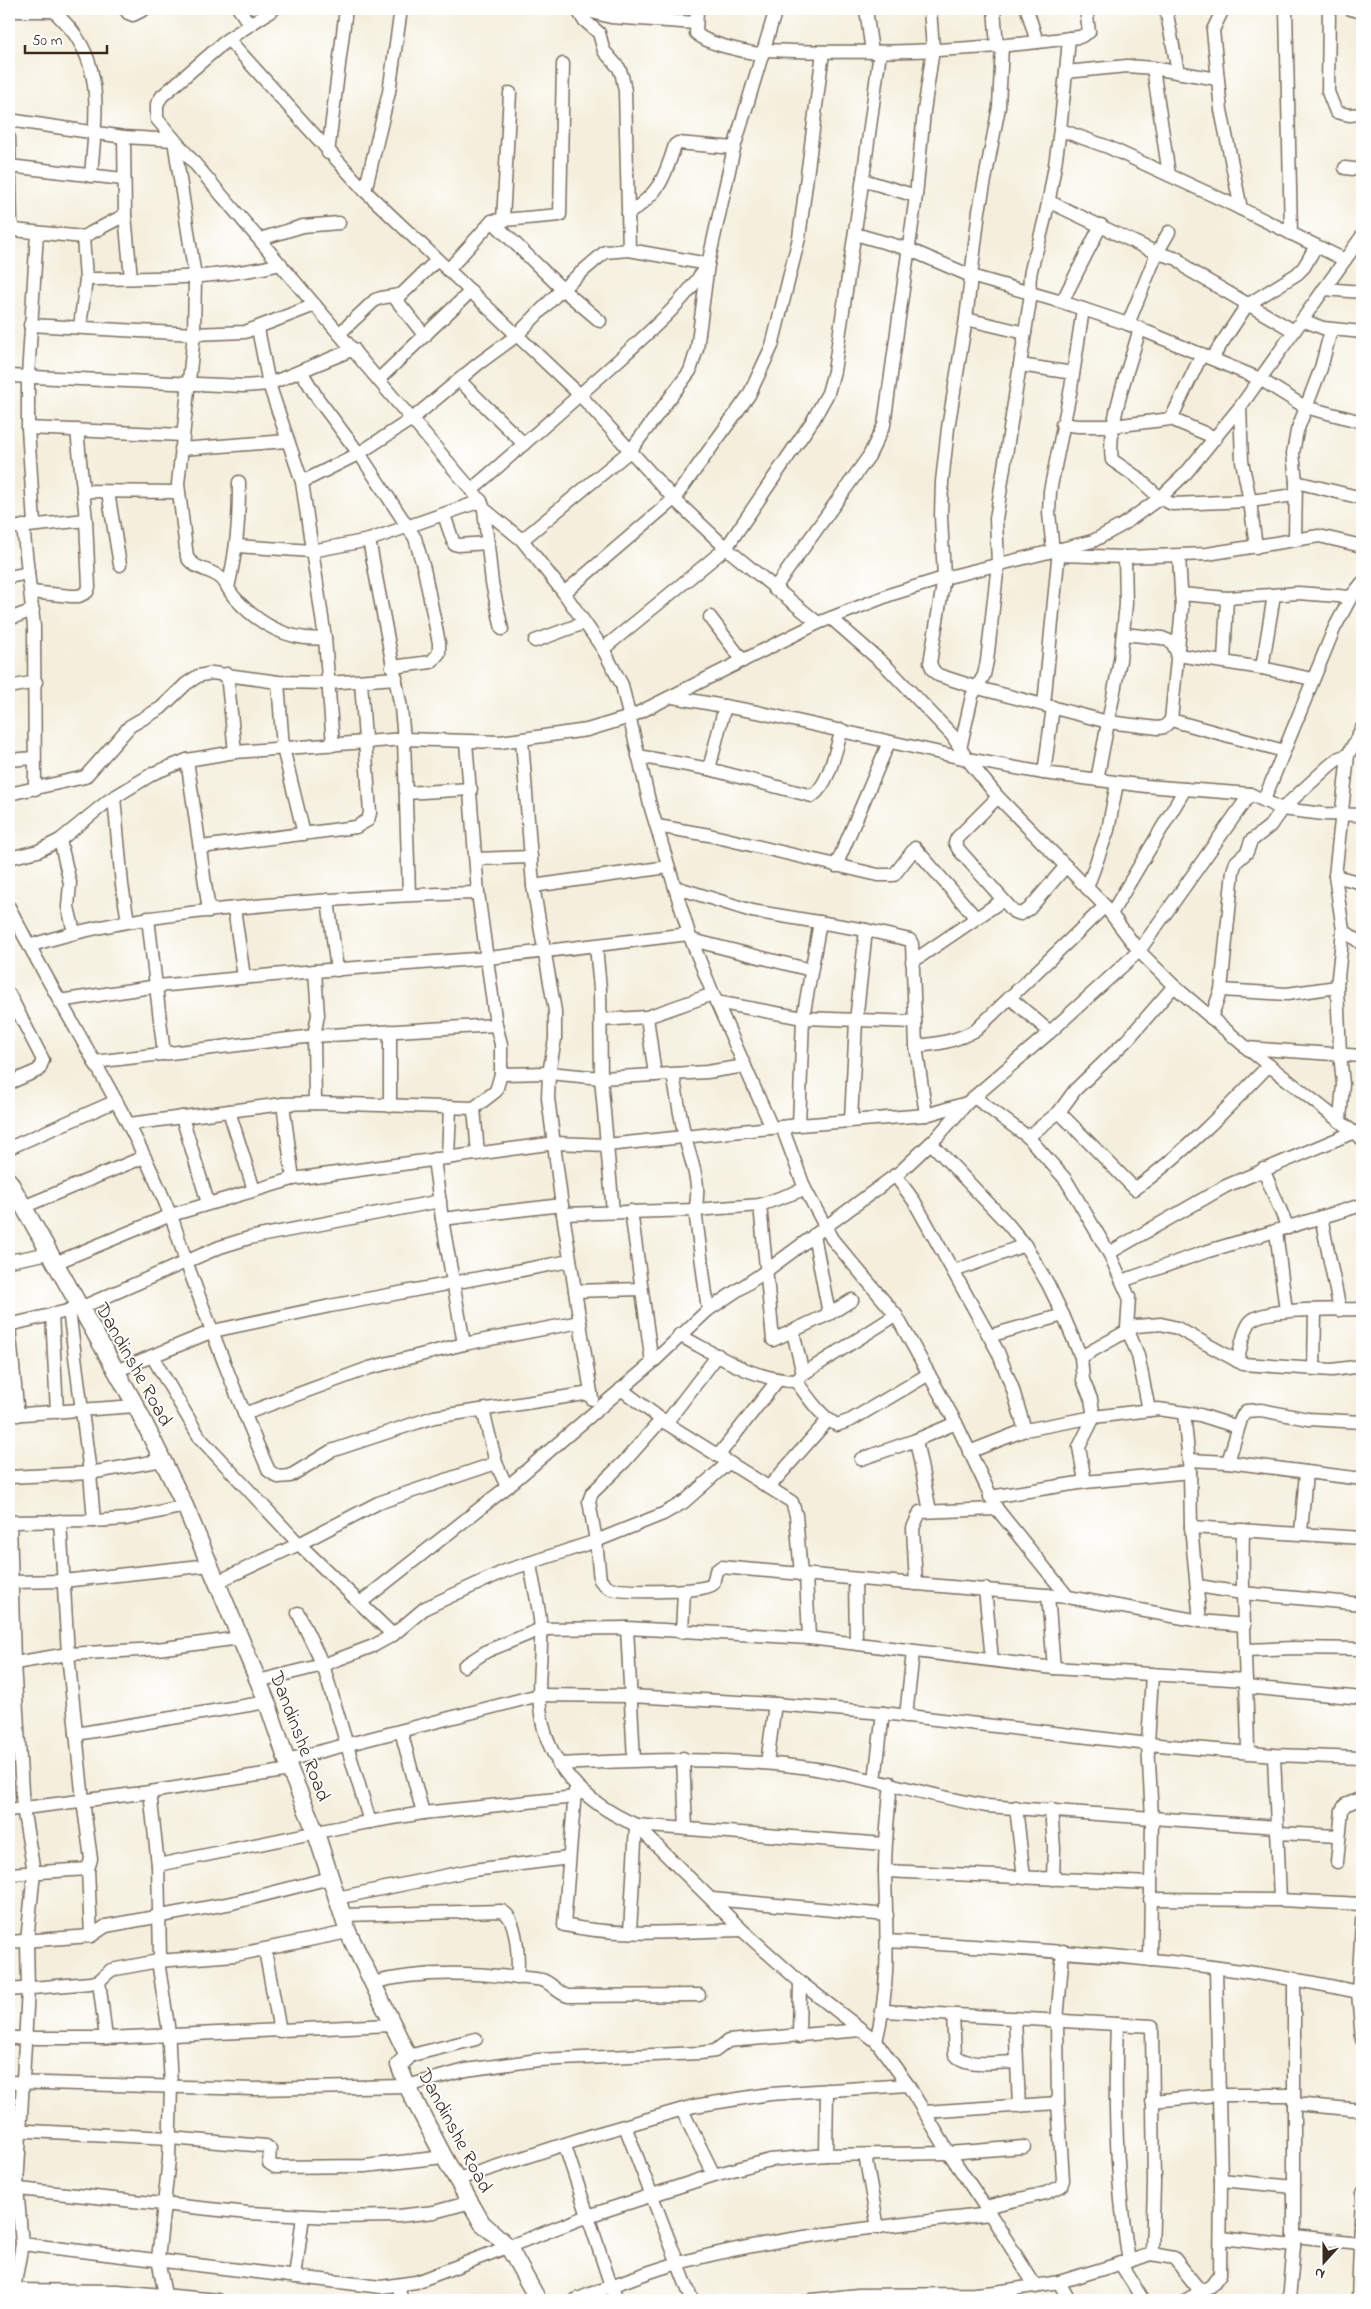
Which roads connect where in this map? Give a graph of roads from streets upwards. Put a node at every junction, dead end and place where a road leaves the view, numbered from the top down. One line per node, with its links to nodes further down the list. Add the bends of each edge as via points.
1 (125, 9): 2 (street, via 133,14)
2 (144, 9)
3 (239, 9): 25 (street)
4 (274, 9): 25 (street)
5 (346, 9): 48 (street)
6 (401, 9): 56 (street, via 389,92)
7 (579, 9): 23 (street, via 594,14); 60 (street, via 583,19 599,33 604,51 622,76)
8 (697, 9): 24 (street)
9 (776, 9): 31 (street)
10 (866, 9): 33 (street)
11 (930, 9): 30 (street)
12 (994, 9): 29 (street)
13 (1027, 9): 28 (street)
14 (1086, 9): 26 (street, via 1089,32)
15 (1166, 9): 37 (street)
16 (1223, 9): 38 (street, via 1213,30)
17 (1286, 9): 68 (street)
18 (1329, 9): 40 (street, via 1328,92 1336,112 1348,116)
19 (1350, 9): 22 (street)
20 (53, 10): 21 (street); 43 (street, via 79,40 87,58 96,98)
21 (9, 11)
22 (1362, 12)
23 (626, 14): 24 (street)
24 (696, 23): 31 (street, via 696,33 700,37 725,46)
25 (250, 25): 27 (street)
26 (1069, 38): 28 (street); 36 (street)
27 (228, 39): 46 (street, via 162,96 157,104 157,119); 48 (street)
28 (1038, 42): 29 (street)
29 (999, 46): 30 (street); 81 (street, via 999,103)
30 (933, 50): 33 (street); 57 (street)
31 (762, 52): 32 (street); 47 (street)
32 (822, 52): 33 (street); 150 (street, via 800,238 772,346 749,395)
33 (876, 52): 55 (street)
34 (563, 64): 62 (street, via 560,214)
35 (1153, 68): 36 (street, via 1127,66); 37 (street); 52 (street)
36 (1066, 72): 42 (street)
37 (1178, 72): 38 (street)
38 (1217, 79): 59 (street)
39 (510, 93): 62 (street)
40 (1362, 114)
41 (9, 120): 43 (street)
42 (1061, 130): 52 (street); 58 (street)
43 (94, 132): 44 (street); 53 (street)
44 (124, 137): 46 (street); 54 (street)
45 (9, 138): 49 (street)
46 (174, 140): 71 (street); 82 (street)
47 (734, 148): 60 (street, via 678,143 664,180 652,196); 79 (street)
48 (328, 153): 56 (street)
49 (9, 166): 53 (street); 66 (street, via 12,228)
50 (1345, 168): 51 (street)
51 (1362, 170)
52 (1169, 175): 59 (street)
53 (91, 176): 54 (street)
54 (123, 179): 61 (street, via 126,196)
55 (863, 180): 57 (street); 67 (street)
56 (365, 191): 76 (street)
57 (916, 196): 73 (street)
58 (1050, 202): 64 (street); 89 (street, via 1032,267)
59 (1241, 209): 68 (street)
60 (628, 214): 74 (street)
61 (124, 215): 70 (street); 84 (street)
62 (497, 220): 80 (street); 85 (street)
63 (339, 223): 71 (street, via 303,226)
64 (1101, 225): 75 (street); 91 (street)
65 (1169, 232): 75 (street)
66 (37, 233): 70 (street); 99 (street)
67 (855, 234): 73 (street); 165 (street, via 828,393)
68 (1291, 234): 72 (street)
69 (1362, 236): 77 (street)
70 (83, 237): 83 (street)
71 (260, 240): 78 (street)
72 (1316, 246): 77 (street); 93 (street, via 1297,274)
73 (908, 249): 81 (street); 177 (street, via 884,425 869,456)
74 (629, 250): 79 (street); 85 (street, via 605,252)
75 (1157, 253): 93 (street, via 1178,259 1189,270); 98 (street)
76 (437, 260): 80 (street); 90 (street, via 402,294)
77 (1345, 260): 86 (street)
78 (281, 264): 82 (street, via 254,271); 92 (street)
79 (708, 264): 123 (street, via 677,304); 138 (street, via 697,349 690,371)
80 (448, 270): 87 (street)
81 (971, 276): 89 (street); 95 (street)
82 (195, 277): 84 (street); 108 (street)
83 (86, 278): 84 (street); 100 (street)
84 (132, 278)
85 (562, 289): 97 (street); 110 (street)
86 (1324, 290): 88 (street); 96 (street)
87 (471, 291): 109 (street); 110 (street)
88 (1362, 292)
89 (1031, 294): 91 (street); 107 (street)
90 (394, 297): 106 (street, via 375,300); 109 (street)
91 (1062, 302): 94 (street)
92 (315, 305): 102 (street); 106 (street)
93 (1247, 305): 104 (street); 112 (street)
94 (1083, 309): 98 (street); 115 (street)
95 (966, 319): 107 (street); 174 (street, via 955,375 942,482)
96 (1302, 320): 103 (street); 104 (street)
97 (600, 321)
98 (1128, 324): 101 (street)
99 (30, 325): 100 (street); 117 (street)
100 (80, 327): 108 (street)
101 (1140, 328): 112 (street); 130 (street)
102 (258, 329): 108 (street); 122 (street)
103 (1331, 330): 105 (street); 125 (street, via 1321,368)
104 (1294, 331): 119 (street)
105 (1362, 332)
106 (340, 333): 111 (street)
107 (1025, 333): 113 (street)
108 (194, 334): 121 (street)
109 (425, 336): 118 (street)
110 (516, 336): 120 (street); 123 (street)
111 (354, 348): 114 (street); 118 (street)
112 (1207, 356): 119 (street); 126 (street)
113 (1020, 366): 115 (street); 170 (street, via 996,519)
114 (301, 371): 122 (street); 139 (street)
115 (1073, 373): 129 (street)
116 (9, 376): 117 (street)
117 (28, 376): 121 (street); 131 (street)
118 (379, 379): 127 (street)
119 (1260, 380): 124 (street); 125 (street)
120 (460, 381): 127 (street); 136 (street)
121 (188, 384): 122 (street); 133 (street)
122 (269, 384): 135 (street)
123 (580, 396): 136 (street); 138 (street)
124 (1240, 407): 134 (street); 151 (street, via 1242,461)
125 (1305, 407): 128 (street); 142 (street, via 1292,453)
126 (1171, 418): 130 (street); 134 (street)
127 (412, 419): 139 (street); 143 (street)
128 (1362, 422)
129 (1062, 424): 130 (street); 167 (street, via 1049,513)
130 (1113, 426): 148 (street, via 1112,460)
131 (28, 428): 132 (street); 155 (street)
132 (77, 430): 133 (street); 144 (street)
133 (182, 435): 137 (street)
134 (1216, 438): 148 (street)
135 (287, 441): 137 (street); 141 (street)
136 (524, 444): 143 (street)
137 (181, 449): 146 (street)
138 (631, 450): 150 (street); 160 (street)
139 (358, 454): 141 (street); 157 (street)
140 (239, 482): 162 (street)
141 (302, 482): 166 (street)
142 (1296, 482): 147 (street); 149 (street)
143 (471, 490): 152 (street)
144 (83, 491): 145 (street); 154 (street)
145 (108, 492): 146 (street); 171 (street)
146 (178, 492): 176 (street, via 189,561 221,578)
147 (1296, 495): 151 (street); 158 (street)
148 (1160, 498): 151 (street, via 1176,505); 167 (street, via 1093,541)
149 (1362, 498)
150 (674, 499): 165 (street); 179 (street)
151 (1250, 501): 164 (street)
152 (483, 505): 153 (street); 160 (street); 161 (street)
153 (444, 514): 157 (street); 161 (street, via 454,544)
154 (86, 520): 155 (street); 178 (street, via 90,575 87,592 79,596)
155 (29, 525): 156 (street); 172 (street)
156 (9, 528)
157 (408, 528): 159 (street); 199 (street, via 415,538 424,569 439,653 431,662)
158 (1295, 539): 163 (street, via 1319,536); 164 (street)
159 (369, 540): 166 (street); 199 (street)
160 (522, 540): 179 (street)
161 (488, 543): 190 (street)
162 (237, 546): 166 (street); 176 (street)
163 (1362, 546)
164 (1256, 547): 168 (street)
165 (726, 548): 177 (street); 194 (street)
166 (312, 551): 192 (street)
167 (1057, 552): 169 (street); 170 (street); 210 (street)
168 (1179, 556): 169 (street); 180 (street)
169 (1125, 557): 191 (street)
170 (998, 564): 174 (street); 207 (street, via 987,661)
171 (120, 566)
172 (28, 573): 173 (street); 178 (street)
173 (9, 577)
174 (944, 578): 186 (street); 207 (street, via 930,663 938,675)
175 (1362, 583): 182 (street)
176 (228, 588): 192 (street, via 237,600 268,625 292,637 308,640)
177 (774, 589): 189 (street)
178 (30, 592): 184 (street)
179 (564, 593): 188 (street)
180 (1181, 594): 183 (street); 195 (street)
181 (1274, 595): 182 (street, via 1319,593); 183 (street); 198 (street)
182 (1351, 597): 201 (street)
183 (1227, 598): 197 (street)
184 (32, 610): 187 (street); 203 (street)
185 (710, 617): 196 (street)
186 (831, 618): 189 (street); 225 (street, via 886,666 952,735)
187 (9, 619)
188 (584, 624): 193 (street); 194 (street)
189 (818, 624): 196 (street)
190 (502, 629)
191 (1123, 634): 195 (street, via 1162,638 1172,642); 213 (street)
192 (325, 638): 205 (street)
193 (535, 641)
194 (603, 648): 211 (street, via 622,685)
195 (1178, 655): 197 (street); 212 (street)
196 (743, 661): 208 (street)
197 (1224, 662): 198 (street)
198 (1262, 668): 201 (street)
199 (394, 673): 202 (street); 216 (street)
200 (227, 674): 204 (street); 224 (street); 235 (street, via 212,672 186,684 161,708 130,726 85,777)
201 (1312, 680): 223 (street)
202 (361, 681): 205 (street); 218 (street)
203 (36, 682): 206 (street); 228 (street)
204 (278, 682): 205 (street); 222 (street)
205 (328, 684): 221 (street)
206 (9, 688)
207 (978, 688): 210 (street); 225 (street, via 972,696)
208 (673, 697): 209 (street); 211 (street)
209 (725, 706): 215 (street); 231 (street)
210 (1048, 706): 213 (street); 232 (street)
211 (630, 717): 217 (street, via 587,730); 227 (street)
212 (1171, 720): 213 (street, via 1158,728); 223 (street)
213 (1108, 722): 233 (street)
214 (1362, 728): 226 (street)
215 (842, 730): 220 (street); 231 (street, via 825,780 812,796)
216 (404, 739): 218 (street); 219 (street); 238 (street)
217 (522, 740): 219 (street); 251 (street)
218 (364, 742): 221 (street); 248 (street, via 368,820 356,827)
219 (466, 742): 236 (street)
220 (889, 742): 225 (street); 254 (street)
221 (333, 746): 222 (street)
222 (283, 748): 224 (street); 248 (street)
223 (1284, 751): 243 (street)
224 (235, 752): 230 (street)
225 (964, 754): 232 (street); 242 (street)
226 (1348, 755): 244 (street, via 1329,766); 245 (street)
227 (638, 756): 231 (street); 247 (street)
228 (34, 758): 229 (street); 235 (street)
229 (9, 760)
230 (187, 760): 241 (street, via 154,773); 250 (street)
231 (709, 769)
232 (1044, 773): 233 (street)
233 (1097, 780): 234 (street)
234 (1117, 783): 237 (street); 261 (street, via 1108,830)
235 (35, 789): 239 (street)
236 (471, 789): 238 (street); 253 (street)
237 (1185, 789): 240 (street); 268 (street)
238 (406, 793): 263 (street)
239 (9, 794)
240 (1250, 794): 243 (street); 282 (street)
241 (114, 797): 249 (street); 272 (street)
242 (998, 797): 255 (street); 265 (street, via 956,838 955,843)
243 (1264, 800): 244 (street)
244 (1282, 809): 245 (street); 292 (street, via 1236,862)
245 (1341, 814): 246 (street); 257 (street)
246 (1362, 815)
247 (657, 826): 254 (street, via 709,834); 256 (street)
248 (304, 834): 250 (street)
249 (60, 840): 252 (street, via 38,851); 276 (street, via 70,883 68,908)
250 (201, 847): 269 (street)
251 (531, 857): 253 (street); 259 (street)
252 (9, 858)
253 (476, 859): 262 (street)
254 (836, 866): 271 (street, via 891,876 898,872 915,848)
255 (1066, 866): 261 (street); 265 (street, via 1024,913 1014,912)
256 (668, 867): 259 (street); 260 (street)
257 (1336, 876): 258 (street); 275 (street)
258 (1362, 883)
259 (533, 886): 281 (street)
260 (675, 887): 273 (street, via 752,911); 277 (street)
261 (1087, 888): 268 (street)
262 (478, 893): 263 (street); 283 (street)
263 (409, 894): 264 (street)
264 (328, 900): 267 (street); 285 (street)
265 (1003, 900): 271 (street)
266 (9, 907): 279 (street)
267 (234, 908): 269 (street); 288 (street)
268 (1108, 910): 282 (street); 294 (street)
269 (209, 911): 270 (street)
270 (148, 918): 272 (street); 289 (street)
271 (976, 918): 284 (street)
272 (128, 921): 276 (street)
273 (820, 922): 274 (street); 286 (street)
274 (866, 930): 284 (street, via 910,940); 301 (street)
275 (1343, 930): 278 (street); 291 (street)
276 (74, 932): 279 (street)
277 (690, 937): 280 (street); 286 (street); 295 (street)
278 (1362, 944)
279 (29, 946): 296 (street)
280 (596, 946): 281 (street); 300 (street)
281 (544, 951): 283 (street); 316 (street, via 555,1018)
282 (1139, 952): 290 (street); 305 (street)
283 (488, 958): 285 (street); 303 (street)
284 (912, 962): 302 (street)
285 (337, 970): 287 (street)
286 (811, 970): 298 (street)
287 (315, 971): 288 (street); 306 (street, via 318,1015)
288 (244, 977): 289 (street)
289 (158, 986): 296 (street); 309 (street)
290 (1174, 986): 299 (street); 329 (street)
291 (1337, 987): 292 (street, via 1287,994); 310 (street)
292 (1221, 990): 299 (street)
293 (9, 994): 320 (street, via 43,1060 39,1070)
294 (1009, 997): 305 (street); 307 (street, via 976,1030 960,1039)
295 (714, 998): 297 (street); 298 (street); 314 (street)
296 (59, 1001): 312 (street)
297 (647, 1017): 300 (street); 318 (street)
298 (803, 1018): 301 (street); 335 (street)
299 (1211, 1018): 308 (street)
300 (600, 1020): 319 (street)
301 (856, 1021): 302 (street); 332 (street)
302 (915, 1022): 307 (street)
303 (496, 1025): 304 (street); 315 (street, via 501,1044)
304 (390, 1031): 306 (street); 325 (street)
305 (1050, 1032): 321 (street)
306 (314, 1036): 309 (street); 323 (street)
307 (916, 1046): 330 (street)
308 (1247, 1048): 310 (street); 313 (street)
309 (164, 1054): 312 (street)
310 (1340, 1054): 311 (street); 333 (street, via 1343,1084)
311 (1362, 1056)
312 (94, 1062): 322 (street)
313 (1269, 1065): 329 (street, via 1221,1116 1135,1189); 333 (street)
314 (745, 1066): 317 (street); 336 (street)
315 (501, 1074): 316 (street); 327 (street, via 496,1091)
316 (549, 1074): 319 (street); 340 (street, via 548,1098)
317 (673, 1075): 318 (street); 339 (street)
318 (656, 1076): 319 (street)
319 (601, 1078): 342 (street)
320 (9, 1082)
321 (971, 1100): 330 (street); 338 (street); 341 (street)
322 (116, 1101): 334 (street); 343 (street)
323 (315, 1103): 324 (street); 325 (street)
324 (283, 1104): 328 (street); 350 (street)
325 (390, 1106): 326 (street)
326 (450, 1107): 327 (street); 346 (street)
327 (474, 1108): 344 (street)
328 (229, 1111): 331 (street); 353 (street)
329 (1058, 1112): 338 (street)
330 (926, 1115): 332 (street)
331 (182, 1117): 334 (street); 355 (street)
332 (852, 1120): 335 (street)
333 (1340, 1120): 337 (street)
334 (129, 1124): 345 (street)
335 (799, 1125): 336 (street)
336 (777, 1128): 339 (street); 352 (street)
337 (1358, 1136): 348 (street)
338 (1028, 1137): 371 (street, via 1066,1180)
339 (685, 1138): 342 (street); 360 (street, via 698,1184)
340 (555, 1143): 342 (street); 344 (street); 359 (street)
341 (931, 1143): 349 (street); 370 (street)
342 (607, 1145): 362 (street)
343 (9, 1148)
344 (478, 1154): 346 (street)
345 (144, 1157): 358 (street); 363 (street)
346 (448, 1158): 347 (street)
347 (434, 1159): 350 (street); 354 (street)
348 (1263, 1169): 367 (street); 371 (street, via 1213,1193)
349 (895, 1175): 366 (street); 377 (street, via 914,1201)
350 (293, 1179): 353 (street)
351 (10, 1186): 358 (street, Dandinshe Road)
352 (805, 1189): 356 (street); 366 (street)
353 (254, 1190): 355 (street)
354 (440, 1201): 365 (street); 375 (street, via 249,1238)
355 (208, 1203): 363 (street)
356 (760, 1205): 360 (street); 376 (street)
357 (1362, 1205): 364 (street)
358 (23, 1207): 372 (street, Dandinshe Road)
359 (562, 1209): 362 (street); 365 (street); 374 (street)
360 (695, 1210): 361 (street); 385 (street)
361 (630, 1211): 362 (street); 380 (street)
362 (613, 1212)
363 (171, 1215): 372 (street); 375 (street)
364 (1321, 1217): 367 (street); 386 (street)
365 (442, 1219): 379 (street)
366 (825, 1228): 369 (street); 391 (street)
367 (1288, 1228): 368 (street)
368 (1276, 1231): 378 (street); 387 (street)
369 (814, 1236): 376 (street); 390 (street)
370 (1025, 1245): 377 (street); 392 (street)
371 (1109, 1253): 378 (street)
372 (52, 1258): 373 (street); 383 (street, Dandinshe Road)
373 (9, 1261)
374 (570, 1261): 379 (street); 381 (street)
375 (186, 1262): 383 (street); 396 (street)
376 (766, 1271): 385 (street); 397 (street, via 771,1339)
377 (954, 1272): 399 (street)
378 (1122, 1281): 395 (street, via 1129,1297)
379 (455, 1282): 396 (street); 400 (street)
380 (641, 1289): 381 (street); 405 (street)
381 (575, 1291): 393 (street)
382 (852, 1300): 390 (street)
383 (75, 1309): 389 (street); 408 (street, Dandinshe Road); 417 (street)
384 (1362, 1309): 386 (street)
385 (708, 1310): 398 (street)
386 (1340, 1310): 388 (street)
387 (1286, 1311): 388 (street); 404 (street, via 1258,1315 1250,1322)
388 (1315, 1311): 407 (street)
389 (52, 1314): 394 (street); 418 (street)
390 (829, 1314): 397 (street)
391 (896, 1315): 409 (street); 410 (street)
392 (1063, 1315): 399 (street); 403 (street)
393 (580, 1322): 400 (street); 413 (street)
394 (9, 1326): 422 (street)
395 (1128, 1330): 403 (street); 404 (street, via 1148,1324 1177,1328); 416 (street, via 1138,1355)
396 (213, 1331): 402 (street); 421 (street)
397 (793, 1332): 410 (street)
398 (679, 1335): 401 (street); 405 (street)
399 (989, 1336): 429 (street, via 1012,1387)
400 (464, 1344): 421 (street, via 369,1368)
401 (718, 1355): 411 (street, via 755,1374); 425 (street)
402 (152, 1356): 408 (street); 457 (street, via 200,1438)
403 (1081, 1357): 423 (street, via 1083,1380)
404 (1237, 1361): 407 (street, via 1256,1366)
405 (652, 1363): 412 (street)
406 (1362, 1366): 407 (street, via 1332,1370)
407 (1314, 1368)
408 (116, 1371): 414 (street, Dandinshe Road)
409 (929, 1374): 424 (street, via 843,1424 836,1425); 427 (street)
410 (799, 1377): 411 (street); 424 (street)
411 (777, 1380): 432 (street)
412 (621, 1389): 419 (street); 425 (street)
413 (591, 1393): 415 (street); 419 (street)
414 (136, 1406): 417 (street); 434 (street, Dandinshe Road)
415 (483, 1410): 421 (street, via 434,1417 343,1446 284,1478 269,1472); 436 (street)
416 (1149, 1410): 420 (street); 423 (street)
417 (82, 1411): 418 (street); 439 (street)
418 (57, 1412): 422 (street)
419 (595, 1412): 444 (street)
420 (1184, 1413): 428 (street); 437 (street)
421 (244, 1414)
422 (13, 1415)
423 (1094, 1417): 429 (street); 442 (street, via 1079,1447)
424 (828, 1420): 443 (street)
425 (664, 1421): 432 (street); 456 (street, via 592,1493 589,1509)
426 (1362, 1422): 428 (street, via 1308,1419 1253,1409 1246,1411)
427 (956, 1423): 430 (street); 431 (street)
428 (1238, 1427): 435 (street)
429 (1025, 1430): 431 (street)
430 (916, 1440): 433 (street); 448 (street)
431 (969, 1452): 445 (street)
432 (723, 1459): 443 (street); 456 (street, via 684,1502)
433 (861, 1459)
434 (163, 1460): 439 (street); 446 (street, Dandinshe Road)
435 (1228, 1462): 437 (street); 438 (street)
436 (496, 1463): 444 (street); 457 (street, via 378,1503)
437 (1190, 1466): 442 (street); 452 (street)
438 (1306, 1472): 441 (street); 454 (street)
439 (90, 1473): 440 (street); 450 (street)
440 (9, 1478)
441 (1362, 1479)
442 (1085, 1482): 445 (street)
443 (769, 1487): 460 (street, via 794,1506)
444 (507, 1488): 472 (street)
445 (990, 1497): 447 (street)
446 (185, 1506): 450 (street); 459 (street, Dandinshe Road)
447 (997, 1510): 448 (street); 471 (street)
448 (930, 1511): 465 (street, via 920,1512 913,1528)
449 (60, 1521): 450 (street); 451 (street); 462 (street)
450 (94, 1521)
451 (9, 1522): 463 (street)
452 (1191, 1527): 453 (street); 466 (street)
453 (1243, 1530): 454 (street); 469 (street)
454 (1301, 1533): 455 (street)
455 (1362, 1538)
456 (596, 1541): 458 (street); 468 (street, via 598,1573 605,1585 619,1589)
457 (299, 1544): 464 (street); 472 (street)
458 (530, 1563): 478 (street); 480 (street, via 425,1608)
459 (210, 1564): 462 (street); 464 (street, Dandinshe Road)
460 (804, 1575): 461 (street); 468 (street, via 721,1567 716,1571 711,1587); 482 (street)
461 (855, 1579): 465 (street); 483 (street)
462 (63, 1581): 463 (street); 487 (street)
463 (13, 1582): 489 (street)
464 (217, 1582): 481 (street, Dandinshe Road)
465 (916, 1584): 467 (street)
466 (1198, 1586): 469 (street); 475 (street)
467 (984, 1589): 470 (street); 488 (street)
468 (684, 1591): 479 (street)
469 (1242, 1593): 473 (street); 476 (street)
470 (1048, 1595): 471 (street); 492 (street)
471 (1068, 1597): 475 (street)
472 (360, 1603): 480 (street)
473 (1362, 1604)
474 (298, 1613): 490 (street)
475 (1200, 1621): 476 (street)
476 (1245, 1625): 485 (street)
477 (627, 1628): 478 (street); 479 (street); 497 (street)
478 (541, 1630): 491 (street, via 486,1651); 496 (street)
479 (682, 1632): 482 (street)
480 (393, 1635): 490 (street, via 373,1646)
481 (240, 1638): 487 (street, via 157,1649); 494 (street, Dandinshe Road)
482 (809, 1638): 483 (street)
483 (856, 1642): 486 (street)
484 (1362, 1649): 485 (street)
485 (1246, 1650): 495 (street)
486 (913, 1652): 488 (street); 502 (street)
487 (68, 1654): 489 (street); 504 (street)
488 (992, 1660): 492 (street)
489 (12, 1664): 523 (street)
490 (323, 1664): 494 (street); 505 (street)
491 (464, 1666)
492 (1054, 1668): 493 (street)
493 (1152, 1674): 495 (street); 506 (street)
494 (258, 1681): 499 (street, Dandinshe Road)
495 (1246, 1684): 498 (street); 507 (street)
496 (539, 1695): 497 (street); 503 (street); 513 (street, via 542,1726)
497 (630, 1696): 500 (street); 511 (street)
498 (1362, 1698)
499 (267, 1702): 504 (street); 514 (street, Dandinshe Road)
500 (775, 1704): 501 (street); 512 (street)
501 (883, 1713): 502 (street); 515 (street)
502 (906, 1716): 506 (street)
503 (401, 1731): 505 (street); 526 (street)
504 (76, 1734): 521 (street)
505 (345, 1744): 514 (street); 528 (street)
506 (1148, 1744): 507 (street); 527 (street)
507 (1248, 1753): 508 (street)
508 (1274, 1755): 510 (street); 531 (street)
509 (683, 1758): 511 (street); 512 (street); 530 (street)
510 (1362, 1758)
511 (634, 1760): 513 (street)
512 (767, 1763): 515 (street)
513 (558, 1764): 516 (street)
514 (288, 1765): 518 (street); 532 (street, Dandinshe Road)
515 (875, 1780): 517 (street)
516 (574, 1782): 519 (street); 529 (street, via 611,1814)
517 (891, 1784): 522 (street, via 958,1801); 534 (street)
518 (150, 1792): 521 (street); 537 (street)
519 (575, 1798): 526 (street); 535 (street)
520 (1362, 1798): 533 (street, via 1345,1805 1342,1810)
521 (83, 1801): 523 (street); 538 (street, via 91,1859)
522 (1016, 1807): 524 (street); 543 (street)
523 (23, 1808): 525 (street); 540 (street)
524 (1052, 1809): 527 (street); 544 (street)
525 (9, 1810)
526 (423, 1813): 528 (street)
527 (1152, 1818): 531 (street); 545 (street)
528 (370, 1822): 532 (street)
529 (636, 1825): 530 (street); 547 (street); 557 (street)
530 (686, 1829): 534 (street)
531 (1277, 1830): 533 (street); 549 (street)
532 (316, 1834): 537 (street); 542 (street, Dandinshe Road)
533 (1340, 1836): 536 (street)
534 (885, 1844): 539 (street)
535 (569, 1858): 546 (street, via 473,1870); 557 (street, via 564,1925)
536 (1337, 1862)
537 (158, 1865): 553 (street)
538 (88, 1869): 540 (street); 558 (street)
539 (885, 1871): 543 (street); 552 (street)
540 (34, 1872): 541 (street); 559 (street)
541 (9, 1874)
542 (330, 1878): 546 (street, Dandinshe Road); 553 (street, via 232,1903)
543 (1024, 1878): 544 (street)
544 (1053, 1879): 545 (street)
545 (1150, 1883): 548 (street)
546 (337, 1898): 551 (street, Dandinshe Road)
547 (712, 1899): 552 (street); 555 (street)
548 (1150, 1899): 549 (street); 564 (street)
549 (1280, 1900): 550 (street)
550 (1362, 1904)
551 (343, 1915): 556 (street, Dandinshe Road); 567 (street, via 502,1911 510,1917 517,1947)
552 (887, 1915): 560 (street)
553 (158, 1916): 558 (street, via 106,1926); 565 (street)
554 (1362, 1921): 574 (street)
555 (742, 1930): 557 (street); 570 (street)
556 (348, 1932): 562 (street); 571 (street, Dandinshe Road)
557 (630, 1932)
558 (91, 1936): 559 (street)
559 (27, 1941): 561 (street); 572 (street)
560 (888, 1941): 563 (street); 576 (street)
561 (9, 1942)
562 (265, 1950): 565 (street); 583 (street)
563 (1063, 1951): 564 (street); 579 (street)
564 (1150, 1960): 566 (street)
565 (158, 1962): 569 (street, via 110,1970); 584 (street)
566 (1216, 1968): 568 (street); 599 (street)
567 (517, 1978): 571 (street, via 476,1973 398,1976); 575 (street, via 545,1981 560,1994 568,1996)
568 (1294, 1978): 574 (street); 600 (street)
569 (99, 1981): 572 (street); 588 (street)
570 (800, 1982): 582 (street); 585 (street)
571 (372, 1983): 581 (street, Dandinshe Road)
572 (28, 1988): 573 (street); 587 (street)
573 (9, 1990)
574 (1358, 1992): 590 (street)
575 (699, 1995)
576 (884, 2011): 577 (street); 591 (street)
577 (953, 2016): 578 (street); 593 (street, via 955,2054 958,2058 968,2062)
578 (1015, 2018): 579 (street); 593 (street)
579 (1057, 2021): 580 (street); 602 (street)
580 (1117, 2024): 601 (street, via 1152,2026); 636 (street)
581 (391, 2025): 583 (street); 592 (street, Dandinshe Road)
582 (861, 2030): 585 (street); 591 (street)
583 (280, 2031): 584 (street)
584 (167, 2034): 588 (street); 597 (street)
585 (799, 2037): 596 (street, via 728,2041 715,2051 700,2053 538,2060 466,2070)
586 (9, 2038): 587 (street)
587 (24, 2038): 588 (street); 594 (street)
588 (106, 2038)
589 (476, 2039): 592 (street)
590 (1362, 2040)
591 (876, 2042): 595 (street)
592 (408, 2056): 596 (street, Dandinshe Road, via 399,2065)
593 (1016, 2062): 603 (street)
594 (15, 2083): 597 (street); 608 (street)
595 (908, 2085): 598 (street); 606 (street)
596 (407, 2086): 597 (street); 615 (street, Dandinshe Road)
597 (171, 2088): 609 (street)
598 (827, 2090): 604 (street, via 770,2094); 614 (street)
599 (1218, 2095): 600 (street); 601 (street); 618 (street)
600 (1294, 2100): 605 (street); 619 (street)
601 (1152, 2101): 634 (street)
602 (1058, 2103): 603 (street); 625 (street, via 1061,2186)
603 (1019, 2106): 606 (street)
604 (682, 2110): 607 (street); 616 (street)
605 (1362, 2110)
606 (924, 2112): 612 (street)
607 (625, 2126): 610 (street); 622 (street)
608 (14, 2130): 609 (street); 620 (street)
609 (170, 2138): 615 (street, via 266,2146 270,2150 270,2164 275,2166 365,2166); 624 (street)
610 (565, 2146): 617 (street); 627 (street)
611 (1024, 2147): 612 (street)
612 (949, 2153): 613 (street); 625 (street)
613 (865, 2155): 614 (street); 628 (street)
614 (826, 2156): 616 (street, via 770,2160)
615 (444, 2158): 617 (street, Dandinshe Road)
616 (714, 2175): 622 (street)
617 (458, 2179): 623 (street, Dandinshe Road)
618 (1220, 2180): 619 (street); 629 (street)
619 (1294, 2187): 630 (street)
620 (13, 2188): 624 (street); 632 (street)
621 (1362, 2193): 631 (street)
622 (651, 2197): 627 (street); 637 (street)
623 (471, 2202): 626 (street, via 434,2212 398,2216); 633 (street, Dandinshe Road, via 482,2223)
624 (164, 2205): 626 (street); 635 (street)
625 (988, 2210): 628 (street); 642 (street)
626 (303, 2216): 638 (street)
627 (588, 2216): 633 (street); 641 (street)
628 (878, 2228): 637 (street, via 748,2246)
629 (1221, 2238): 630 (street); 645 (street, via 1220,2274)
630 (1294, 2241): 631 (street); 657 (street)
631 (1360, 2243): 643 (street)
632 (22, 2244): 635 (street); 644 (street)
633 (508, 2246): 640 (street); 649 (street, Dandinshe Road)
634 (1152, 2254): 636 (street); 645 (street, via 1174,2258)
635 (158, 2260): 638 (street); 646 (street)
636 (1124, 2262): 639 (street); 655 (street)
637 (676, 2264): 641 (street); 652 (street)
638 (296, 2277): 640 (street, via 381,2287)
639 (1059, 2282): 642 (street); 654 (street)
640 (399, 2286): 648 (street)
641 (611, 2286): 650 (street); 651 (street)
642 (1036, 2287): 653 (street, via 974,2294 858,2294)
643 (1360, 2292)
644 (11, 2293): 646 (street, via 118,2291)
645 (1202, 2296): 656 (street)
646 (165, 2298): 647 (street)
647 (218, 2300)
648 (401, 2300)
649 (538, 2300)
650 (575, 2300)
651 (618, 2300)
652 (692, 2300)
653 (812, 2300)
654 (1069, 2300)
655 (1143, 2300)
656 (1186, 2300)
657 (1289, 2300)

